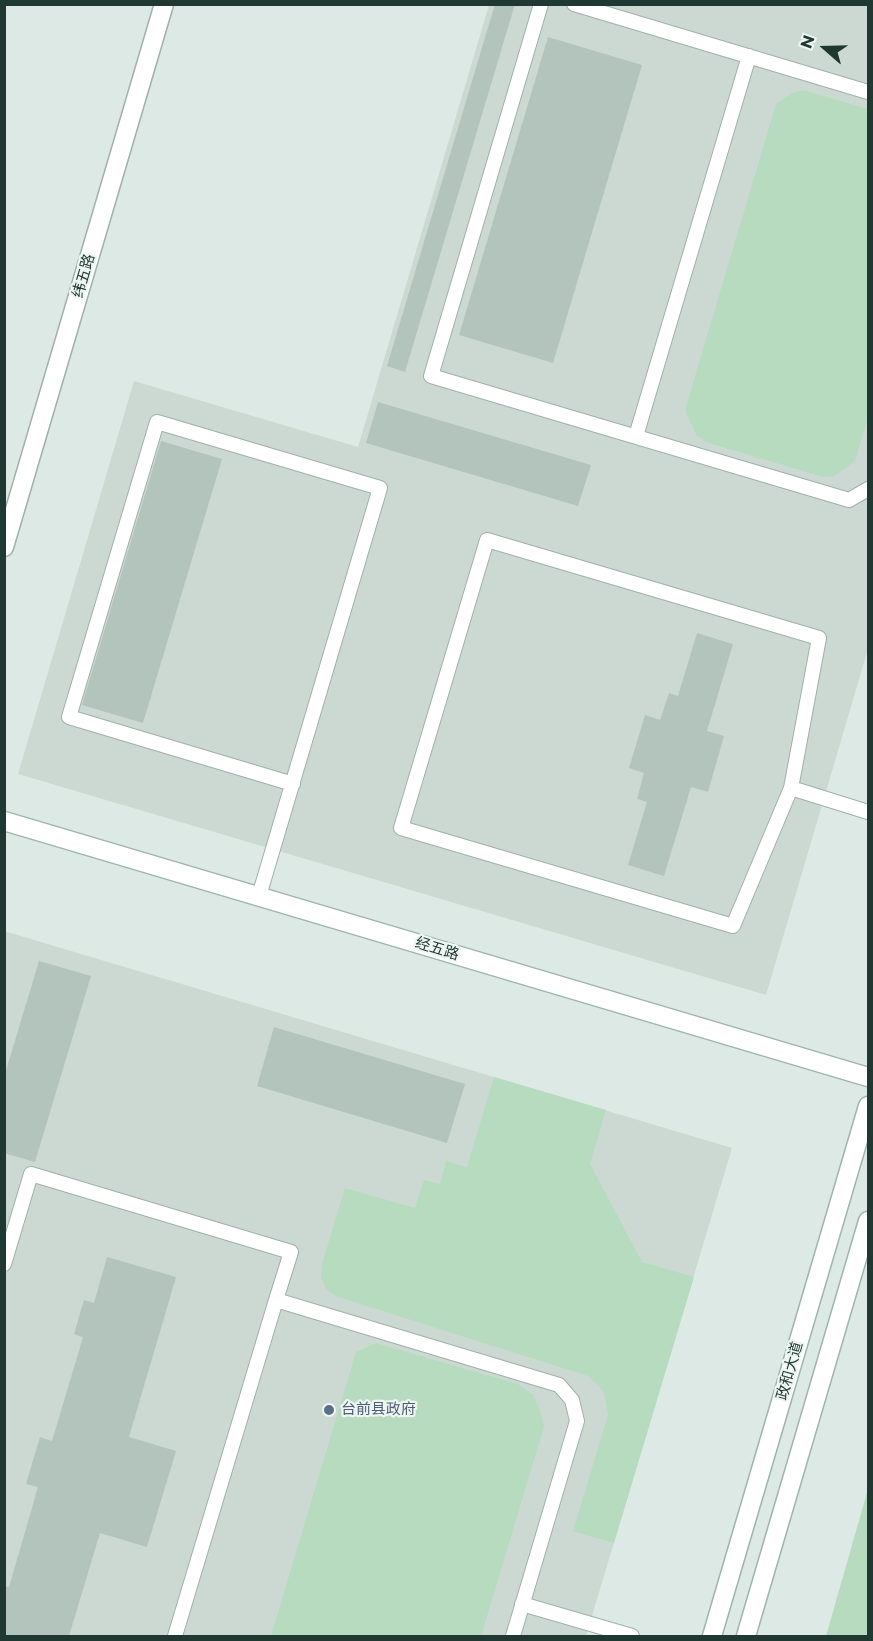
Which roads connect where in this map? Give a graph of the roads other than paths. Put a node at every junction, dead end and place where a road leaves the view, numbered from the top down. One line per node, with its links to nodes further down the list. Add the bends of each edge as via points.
1 (164, 4): 8 (street, 纬五路)
2 (541, 4): 6 (lane, via 431,375)
3 (574, 4): 4 (lane)
4 (749, 56): 5 (lane); 6 (lane)
5 (868, 92)
6 (636, 436): 7 (lane, via 849,500)
7 (868, 489)
8 (4, 547)
9 (292, 784): 9 (lane, via 380,488 157,422 69,717); 13 (lane)
10 (790, 788): 10 (lane, via 733,926 401,828 487,540 819,638); 11 (lane)
11 (868, 812)
12 (4, 820): 13 (street, 经五路)
13 (260, 896): 14 (street, 经五路)
14 (868, 1077)
15 (868, 1106): 23 (street, 政和大道)
16 (868, 1221): 24 (street)
17 (4, 1264): 18 (lane, via 31,1174 291,1252)
18 (276, 1300): 19 (lane, via 559,1385 572,1400 577,1422); 20 (lane)
19 (522, 1604): 21 (lane); 22 (lane)
20 (176, 1636)
21 (513, 1636)
22 (632, 1636)
23 (712, 1636)
24 (746, 1636)

